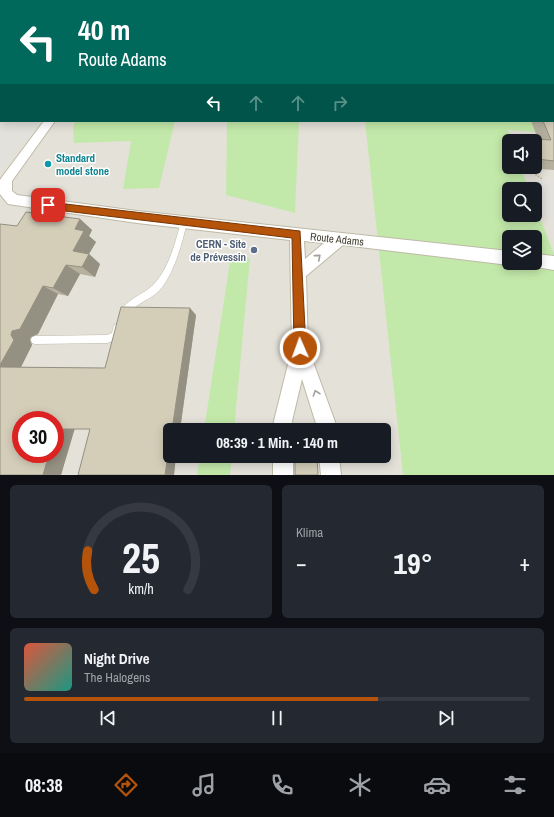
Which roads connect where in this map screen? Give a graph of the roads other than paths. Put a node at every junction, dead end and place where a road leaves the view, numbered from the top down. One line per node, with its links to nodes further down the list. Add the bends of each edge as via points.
1 (49, 122): 2 (street, via 14,168)
2 (2, 189): 3 (street, Route Adams, via 13,200)
3 (184, 222): 4 (street, Route Adams); 10 (lane, via 179,242 162,281 125,311 115,336 108,339)
4 (296, 234): 5 (street, Route Adams); 9 (street)
5 (339, 240): 6 (street, Route Adams); 9 (street, one-way to 5)
6 (502, 257)
7 (542, 262): 8 (street)
8 (554, 263)
9 (297, 274): 11 (street)
10 (35, 340)
11 (300, 348): 12 (street); 13 (street, one-way to 11)
12 (283, 423)
13 (326, 423)
14 (283, 463): 16 (street)
15 (329, 463): 17 (street)
16 (283, 475)
17 (330, 475)

